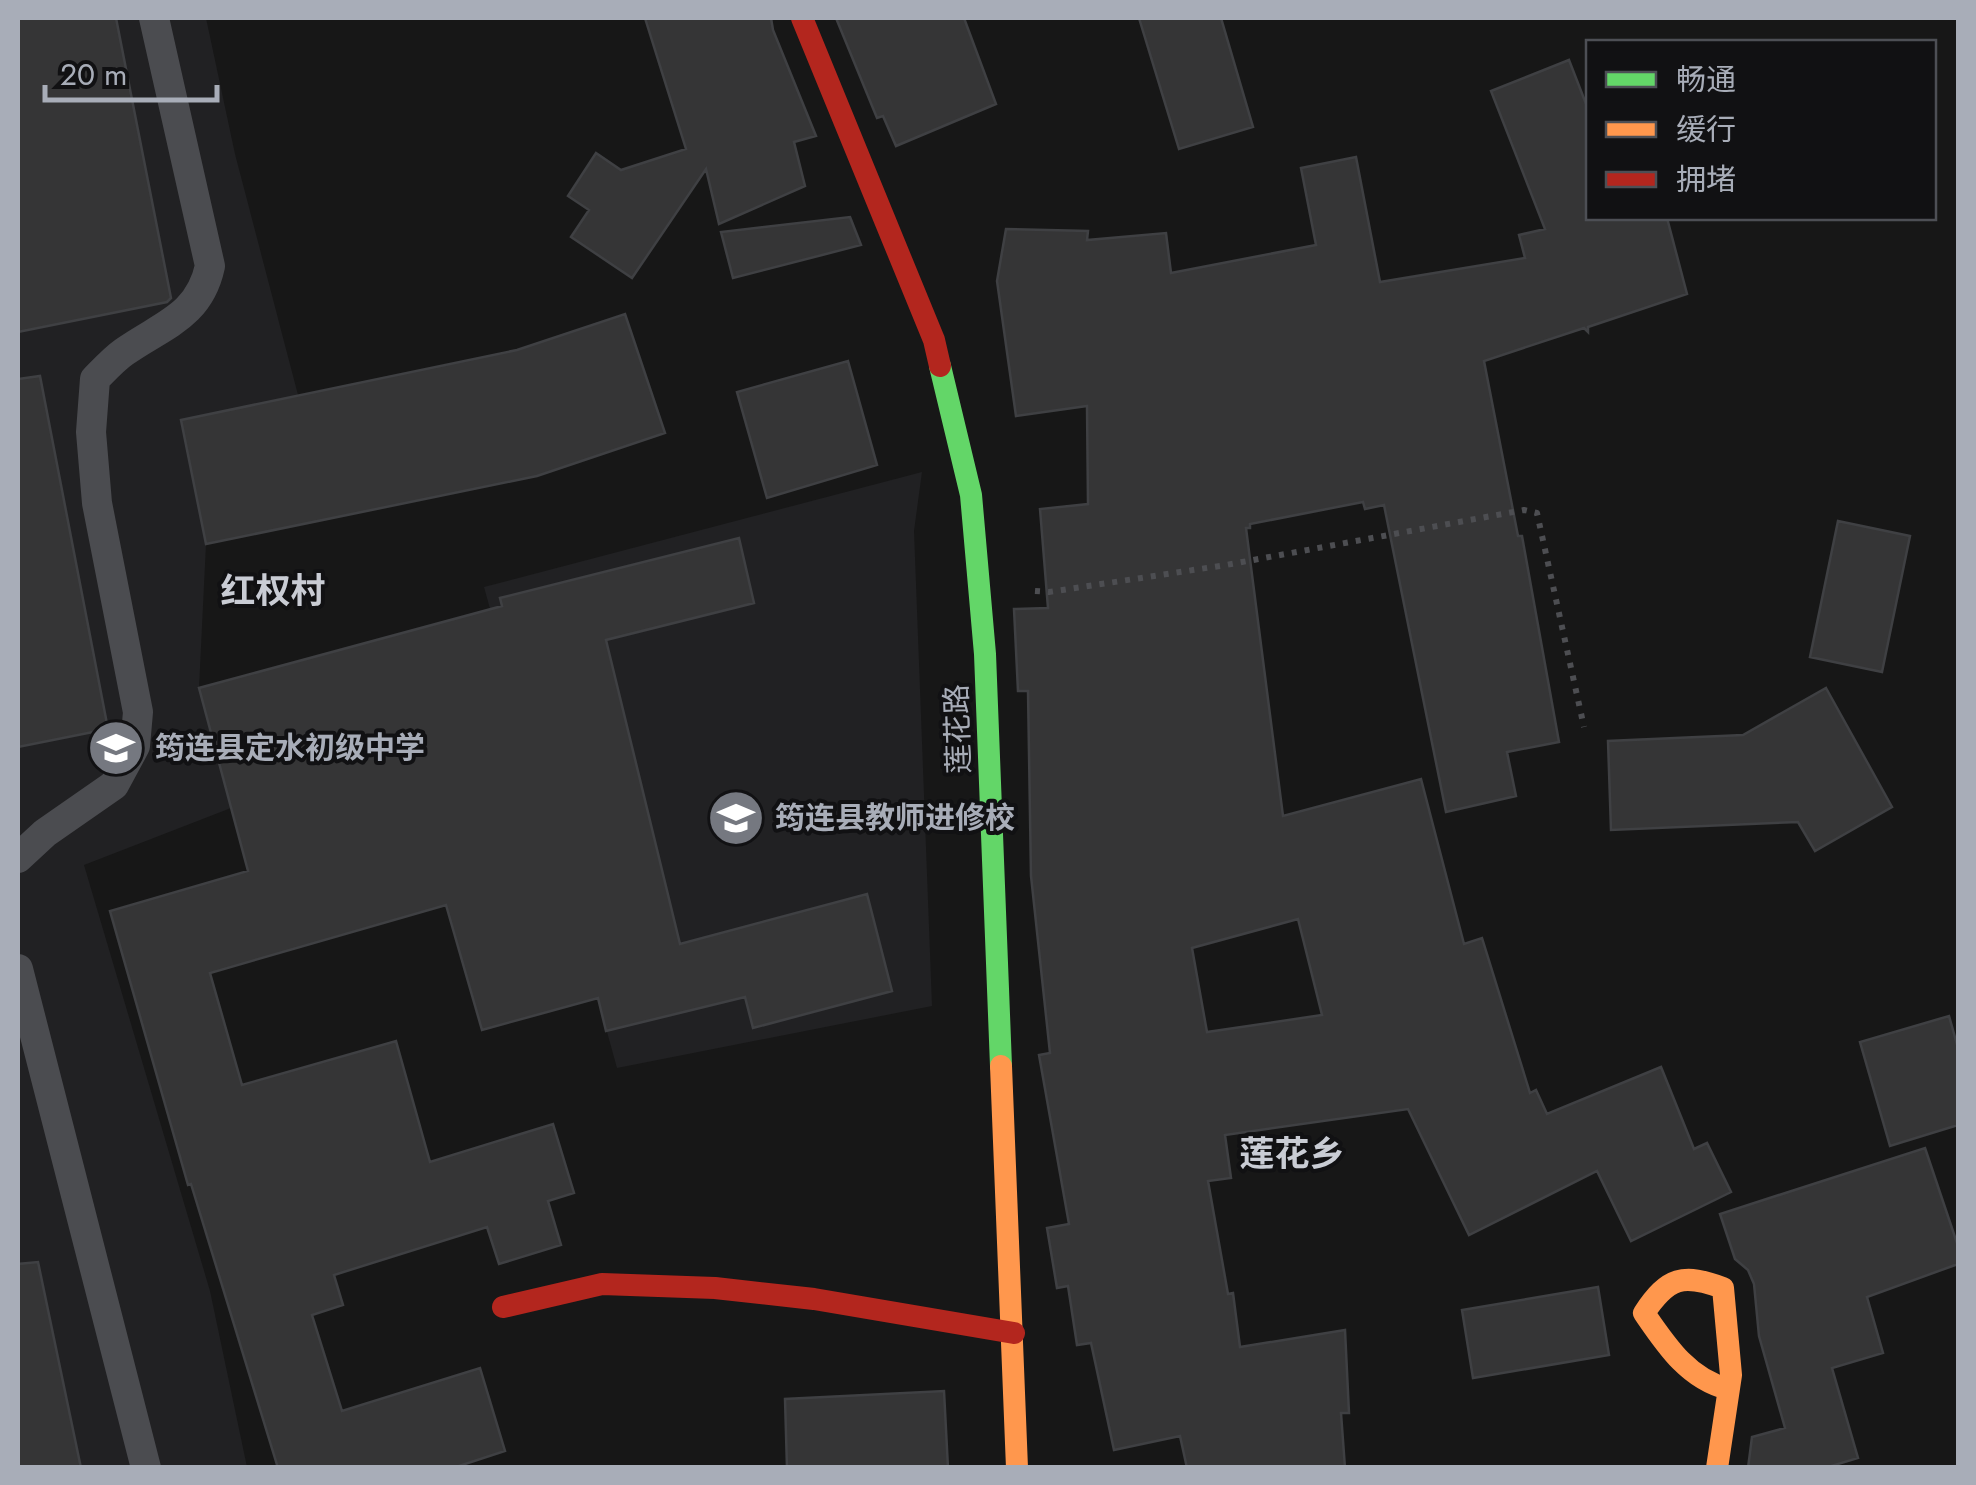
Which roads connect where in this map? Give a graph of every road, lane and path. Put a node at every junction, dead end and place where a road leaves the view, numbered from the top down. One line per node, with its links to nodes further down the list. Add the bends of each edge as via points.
1 (154, 18): 5 (lane, via 210,266 206,286 178,320 123,352 95,378 90,432 97,503 138,712 135,746 114,785)
2 (802, 18): 3 (main road, 莲花路, via 934,340 970,495)
3 (979, 588): 4 (path, via 1050,592 1537,512); 8 (main road, 莲花路)
4 (1584, 727)
5 (18, 858)
6 (18, 968): 10 (lane)
7 (503, 1307): 8 (main road, via 602,1284 715,1288)
8 (1014, 1333): 11 (main road, 莲花路)
9 (1728, 1389): 9 (main road, via 1723,1288 1693,1277 1661,1287 1644,1313 1692,1370); 12 (main road)
10 (146, 1468)
11 (1017, 1468)
12 (1717, 1468)

